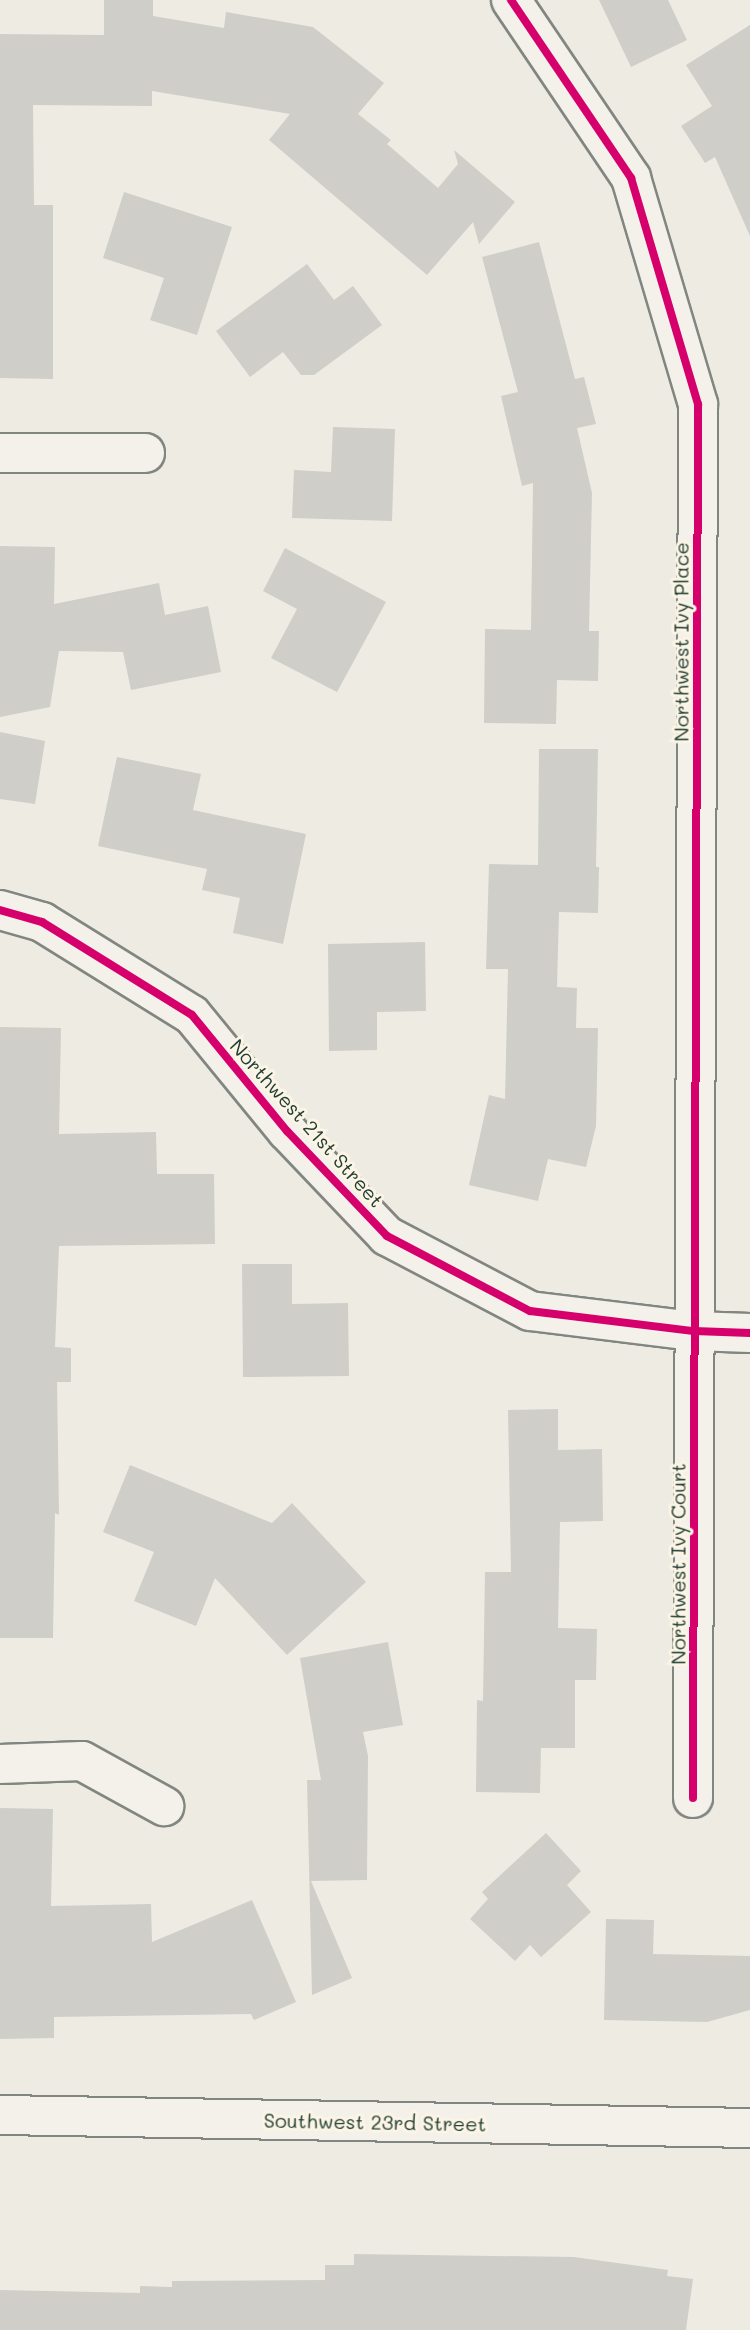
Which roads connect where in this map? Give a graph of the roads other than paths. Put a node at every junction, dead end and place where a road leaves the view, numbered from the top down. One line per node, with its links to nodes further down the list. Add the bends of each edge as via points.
1 (511, 0): 5 (street, Northwest Ivy Place, via 631,178 698,404)
2 (0, 453): 3 (street)
3 (145, 453)
4 (0, 910): 5 (street, Northwest 21st Street, via 42,922 192,1015 287,1131 387,1236 530,1311)
5 (694, 1331): 6 (street, Northwest 21st Street); 8 (street, Northwest Ivy Court)
6 (750, 1333)
7 (0, 1764): 9 (street, via 82,1761)
8 (693, 1798)
9 (164, 1806)
10 (0, 2115): 11 (street, Southwest 23rd Street)
11 (750, 2128)

